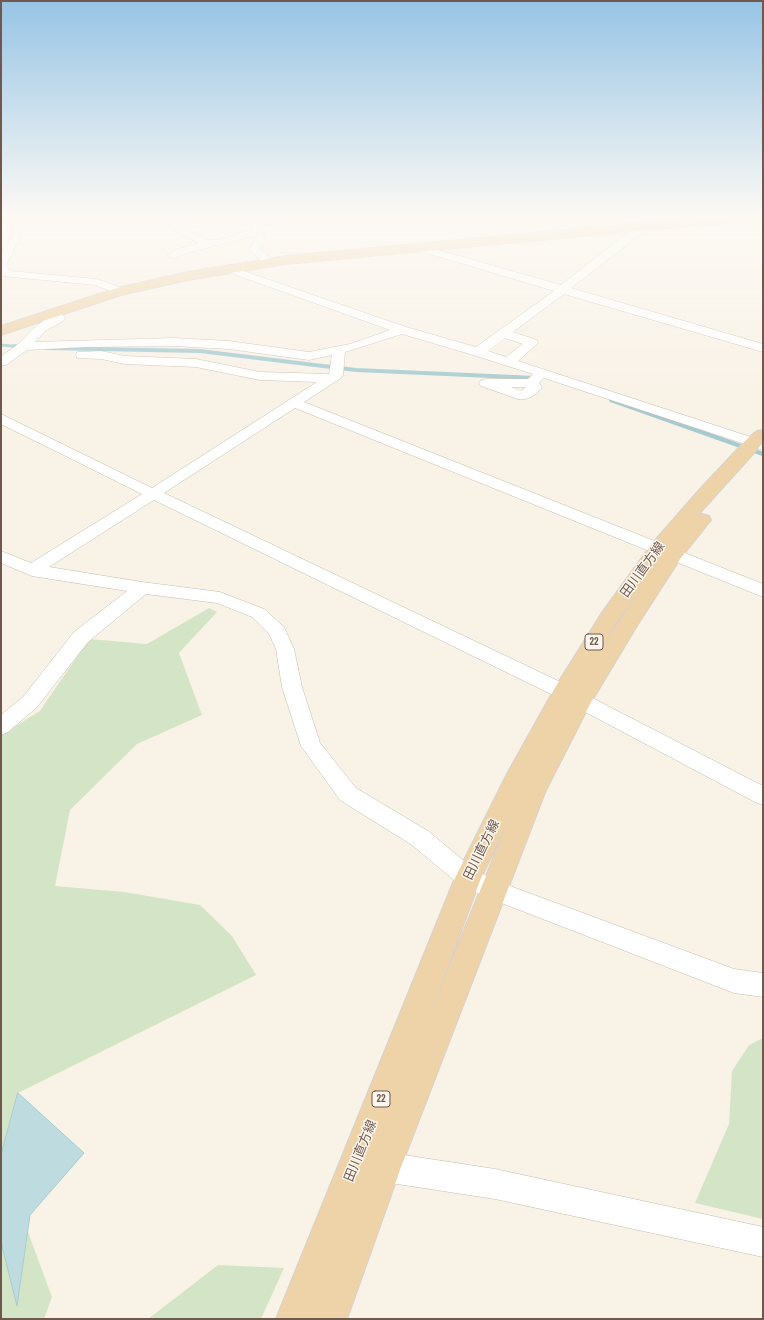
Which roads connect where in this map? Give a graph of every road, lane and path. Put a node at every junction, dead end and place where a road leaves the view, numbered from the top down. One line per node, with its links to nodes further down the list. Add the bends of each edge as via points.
1 (46, 276): 7 (street, via 97,282)
2 (190, 276): 7 (main road)
3 (248, 276): 9 (street)
4 (513, 276): 6 (street)
5 (581, 276): 6 (street)
6 (562, 290): 11 (street); 12 (street)
7 (121, 291): 10 (main road)
8 (59, 318): 13 (street, via 41,328)
9 (402, 330): 14 (street); 15 (street)
10 (1, 331)
11 (504, 333): 15 (street); 17 (street, via 532,343)
12 (763, 348)
13 (19, 350): 14 (street, via 86,343 173,342 229,345 309,356); 16 (street); 19 (street, via 28,356 101,355 125,360 196,363 260,376)
14 (339, 351): 19 (street, via 336,375)
15 (478, 352): 17 (street)
16 (1, 362)
17 (508, 362): 18 (street)
18 (542, 373): 20 (street); 23 (street)
19 (332, 378): 21 (street)
20 (532, 383)
21 (294, 403): 24 (street); 25 (street)
22 (1, 418): 24 (street)
23 (761, 444): 25 (main road, 田川直方線 / 22, via 714,505)
24 (153, 494): 27 (street); 30 (street)
25 (665, 552): 29 (street); 30 (main road, 田川直方線 / 22, via 630,620)
26 (1, 556): 27 (street)
27 (32, 570): 28 (street)
28 (142, 588): 31 (street, via 81,637 30,702); 33 (street, via 220,598 258,613 277,631 285,649 292,687 311,746 348,794 420,838)
29 (763, 591)
30 (572, 697): 32 (street); 33 (main road, 田川直方線 / 22, via 534,790); 33 (main road, 田川直方線 / 22, via 516,781)
31 (1, 727)
32 (763, 796)
33 (481, 884): 34 (street, via 734,981); 35 (main road, 田川直方線 / 22); 37 (main road, 田川直方線 / 22)
34 (763, 985)
35 (384, 1167): 36 (street, via 494,1184); 38 (main road, 田川直方線 / 22)
36 (763, 1242)
37 (295, 1319)
38 (328, 1319)

